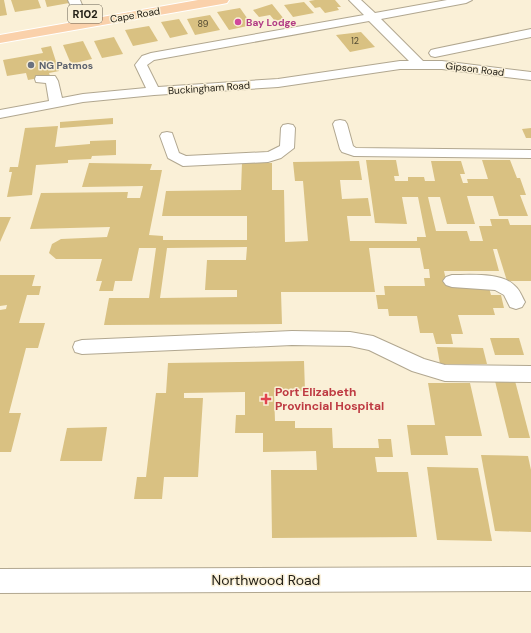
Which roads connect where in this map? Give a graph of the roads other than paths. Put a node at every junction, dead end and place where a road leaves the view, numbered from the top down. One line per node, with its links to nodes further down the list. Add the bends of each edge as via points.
1 (74, 0): 6 (street)
2 (171, 0): 6 (main road, Cape Road / R102)
3 (222, 0): 10 (main road, Cape Road / R102)
4 (355, 0): 7 (street)
5 (466, 0): 7 (street)
6 (80, 15): 8 (main road, Cape Road / R102)
7 (372, 18): 12 (street); 15 (street, via 151,58 141,65)
8 (0, 28)
9 (531, 33): 11 (street)
10 (0, 39)
11 (435, 53)
12 (418, 64): 13 (street, Gipson Road, via 459,66); 15 (street, Buckingham Road, via 380,67 278,83)
13 (531, 76)
14 (41, 79): 16 (street, via 52,81)
15 (154, 91): 16 (street, Buckingham Road)
16 (56, 102): 17 (street, Buckingham Road)
17 (2, 110)
18 (340, 124): 21 (street, via 347,149 354,152)
19 (288, 128): 20 (street, via 288,148 268,157 183,161 173,156)
20 (168, 136)
21 (531, 154)
22 (452, 281): 23 (street, via 499,284 510,291)
23 (516, 302)
24 (82, 347): 25 (street, via 157,342 350,339 373,343 419,366 445,372)
25 (531, 374)
26 (531, 579): 27 (street, Northwood Road)
27 (0, 581)

